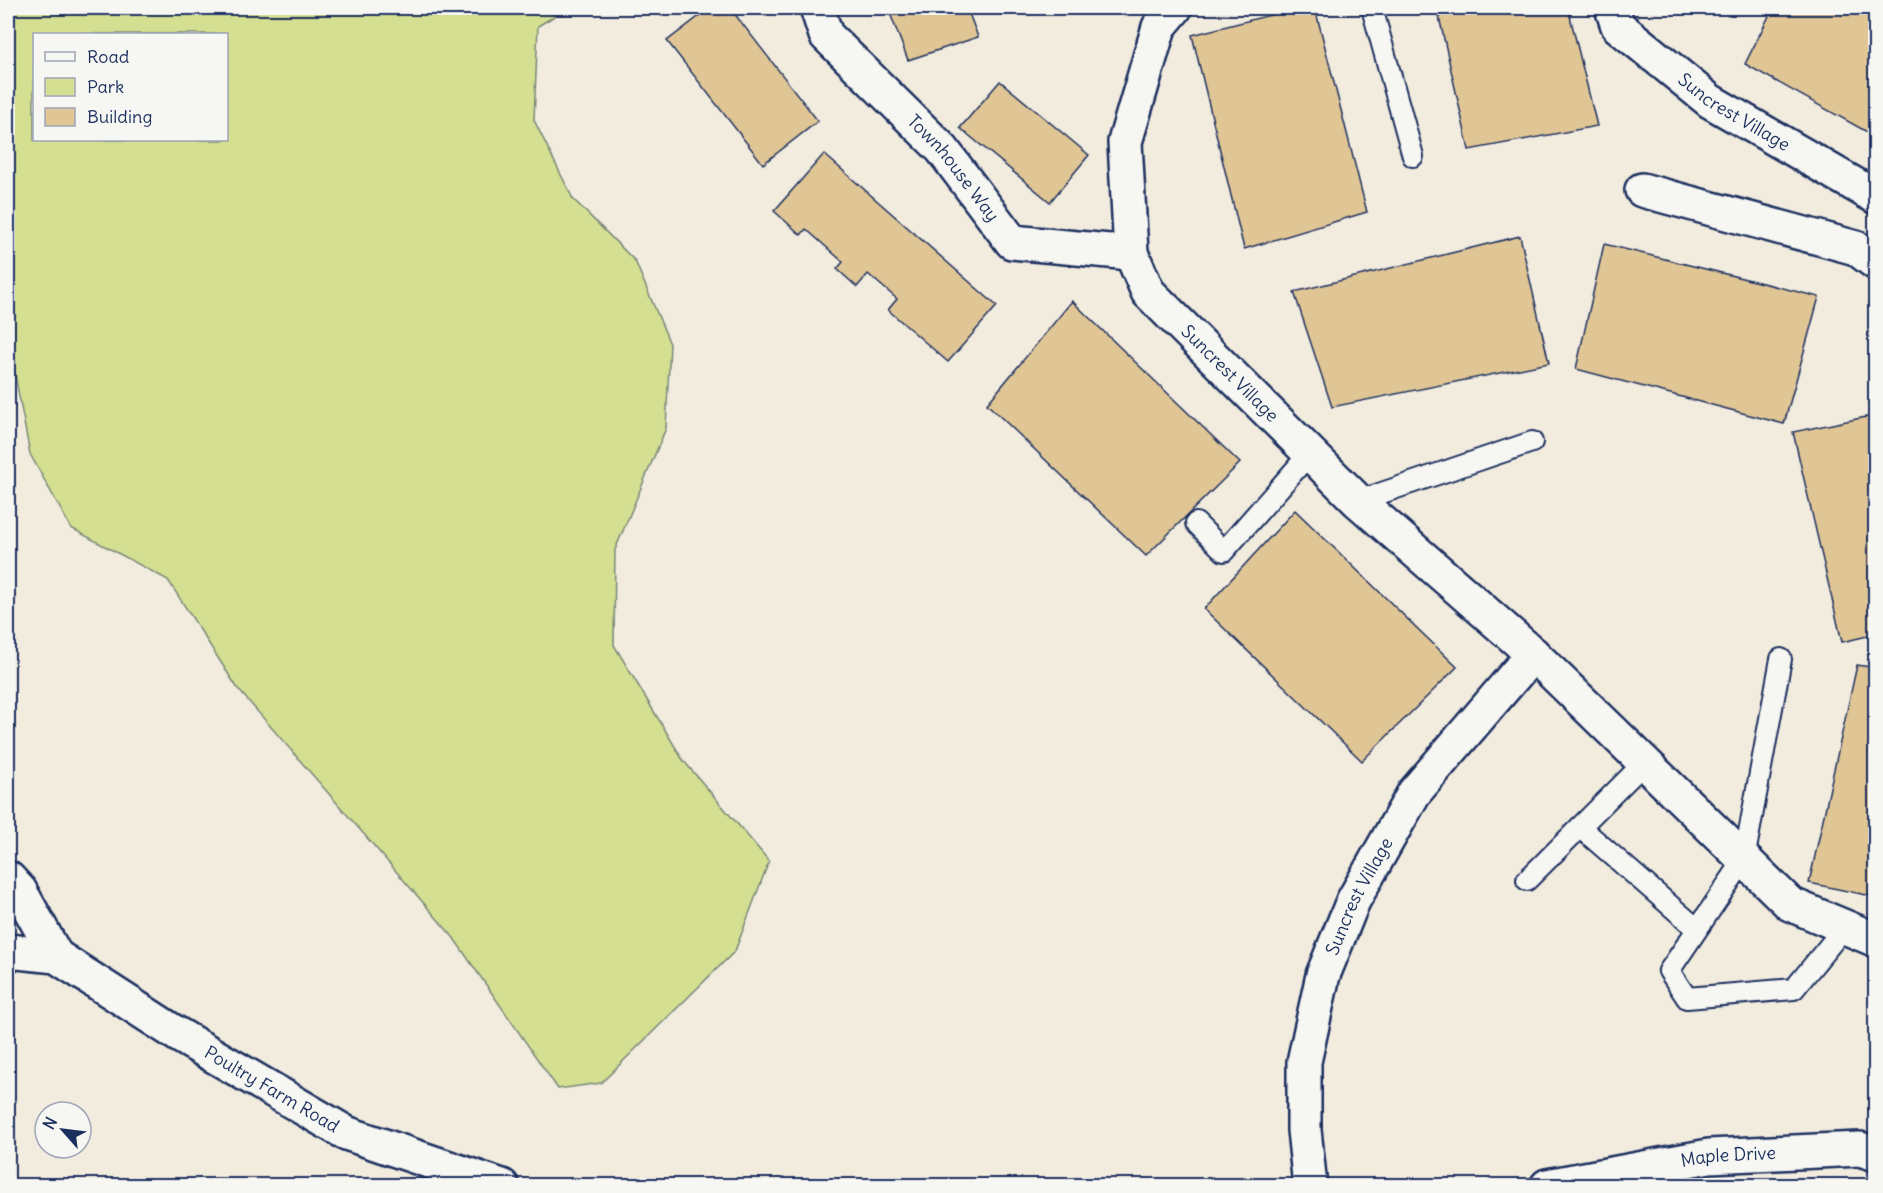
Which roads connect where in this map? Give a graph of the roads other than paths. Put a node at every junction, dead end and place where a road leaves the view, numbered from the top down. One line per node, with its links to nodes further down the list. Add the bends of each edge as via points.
1 (817, 8): 8 (street, Townhouse Way, via 826,35 942,149 1012,242)
2 (1175, 8): 8 (street, Suncrest Village, via 1159,27 1125,142)
3 (1372, 8): 5 (lane)
4 (1612, 8): 7 (street, Suncrest Village, via 1618,26 1710,101)
5 (1413, 156)
6 (1642, 190): 9 (street, via 1856,248)
7 (1875, 197)
8 (1131, 253): 11 (street, Suncrest Village, via 1148,292)
9 (1875, 263)
10 (1532, 442): 12 (lane)
11 (1310, 453): 12 (street, Suncrest Village); 13 (lane, via 1224,551)
12 (1358, 501): 14 (street, Suncrest Village)
13 (1196, 523)
14 (1533, 654): 16 (street, Suncrest Village); 28 (street, Suncrest Village, via 1414,793 1353,901 1323,975 1304,1062 1304,1130)
15 (1781, 659): 18 (lane)
16 (1644, 763): 17 (lane); 18 (street, Suncrest Village)
17 (1580, 827): 20 (lane); 21 (lane)
18 (1744, 861): 21 (lane); 22 (street, Suncrest Village, via 1790,904)
19 (8, 878): 25 (street, via 20,891)
20 (1527, 880)
21 (1695, 928): 22 (lane, via 1669,970 1687,998 1794,989)
22 (1843, 929): 23 (street, Suncrest Village)
23 (1875, 940)
24 (8, 951): 25 (street)
25 (56, 956): 27 (street, Poultry Farm Road, via 177,1034 346,1133)
26 (1875, 1154): 29 (street, Maple Drive, via 1860,1149 1709,1156)
27 (502, 1185)
28 (1310, 1185)
29 (1547, 1185)

